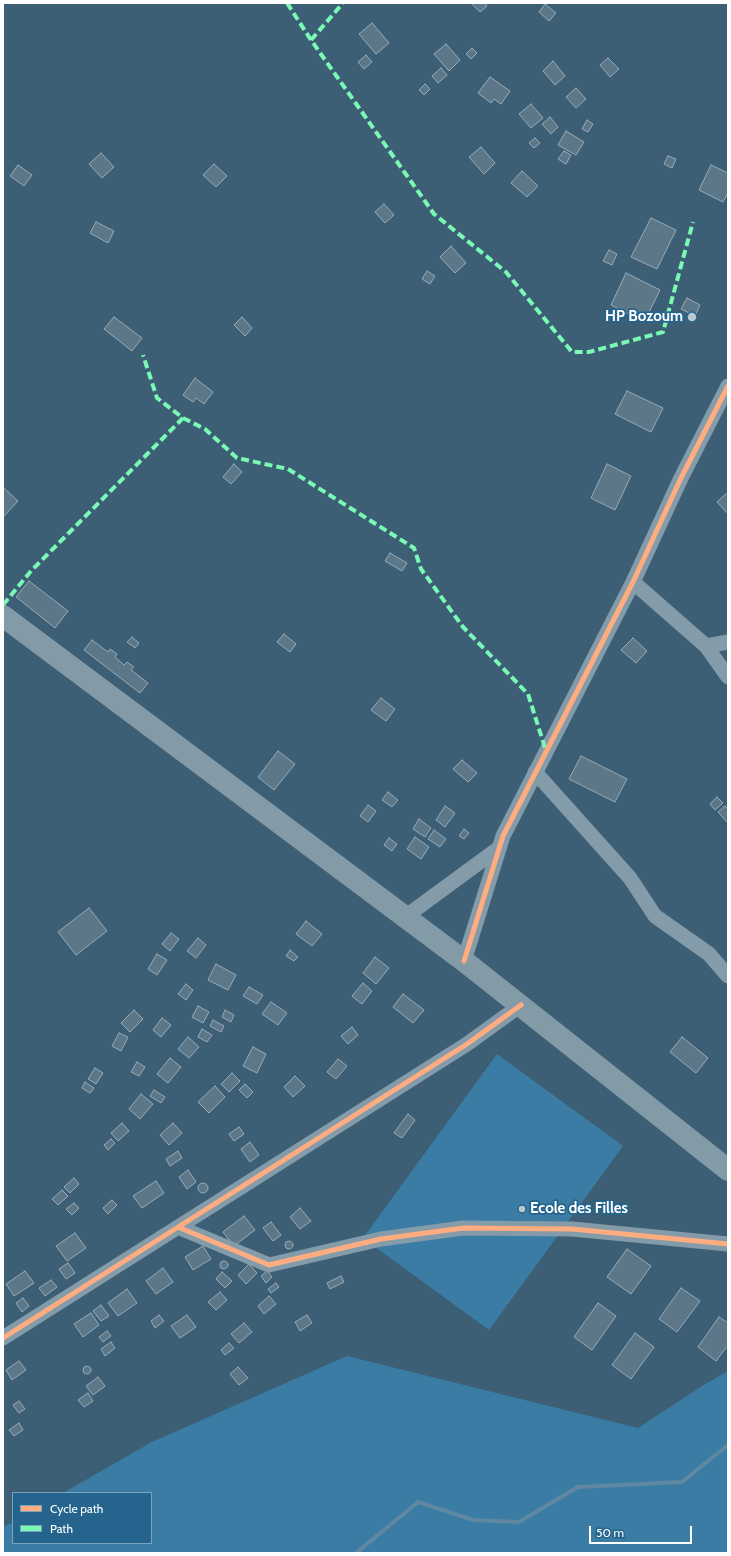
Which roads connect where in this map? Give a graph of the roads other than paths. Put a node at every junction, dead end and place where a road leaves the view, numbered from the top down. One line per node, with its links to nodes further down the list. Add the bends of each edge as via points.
1 (728, 386): 2 (street)
2 (633, 582): 5 (street); 7 (street)
3 (3, 616): 9 (main road)
4 (728, 642): 5 (street)
5 (706, 646): 6 (street)
6 (728, 677)
7 (535, 772): 8 (street); 11 (street, via 630,878 655,916 709,954)
8 (499, 848): 9 (street); 10 (street)
9 (405, 917): 10 (main road)
10 (464, 961): 12 (main road)
11 (728, 976)
12 (521, 1005): 13 (main road); 14 (street, via 466,1044)
13 (728, 1170)
14 (178, 1227): 15 (street, via 269,1265 381,1239 463,1228 572,1229); 16 (street)
15 (728, 1244)
16 (3, 1338)

